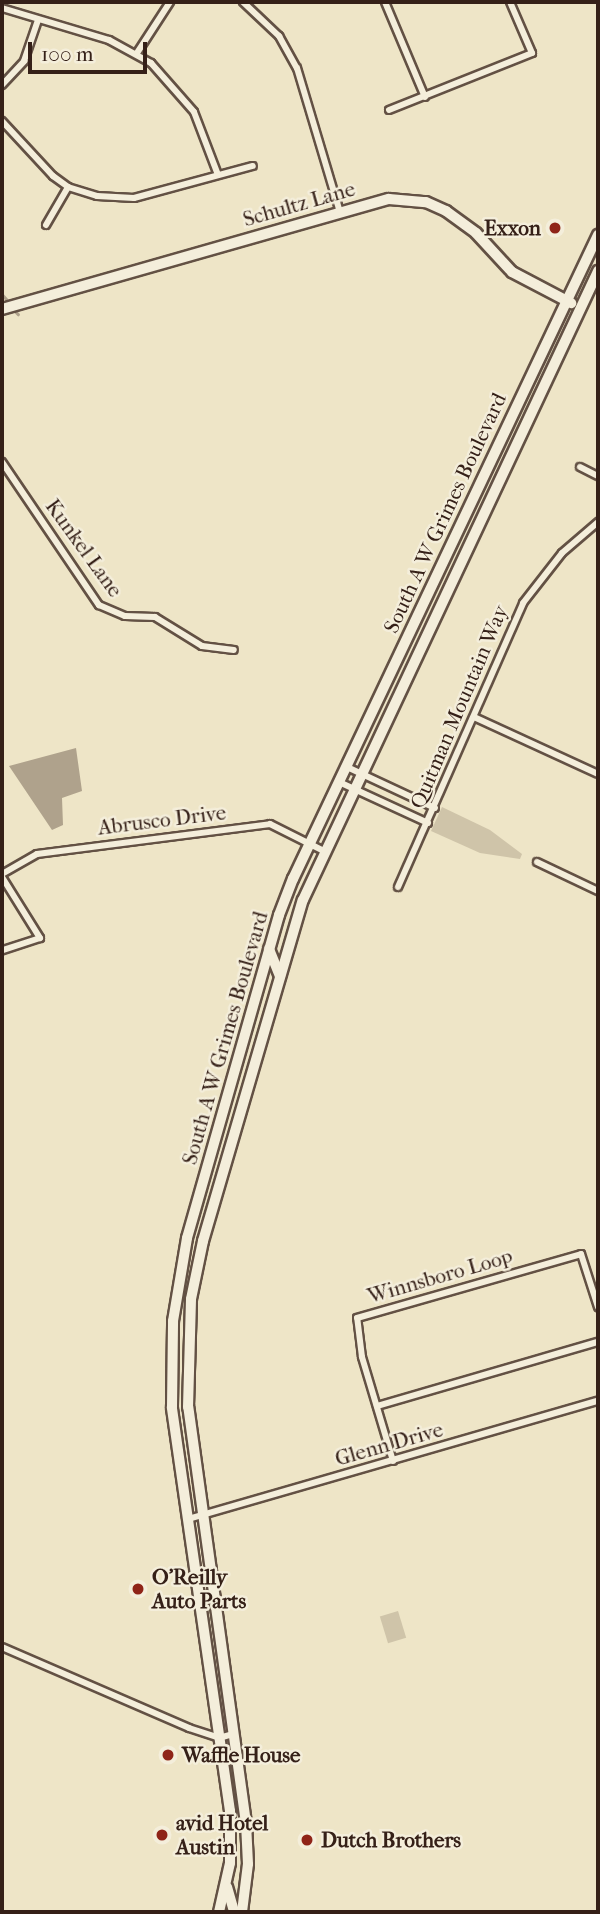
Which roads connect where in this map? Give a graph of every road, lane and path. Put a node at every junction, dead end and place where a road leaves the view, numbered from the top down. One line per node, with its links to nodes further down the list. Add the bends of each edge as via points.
1 (170, 2): 7 (street)
2 (243, 2): 15 (street, via 279,36 297,68)
3 (385, 2): 9 (street)
4 (510, 2): 9 (street, via 532,53)
5 (2, 8): 6 (street)
6 (38, 20): 7 (street, via 91,33); 8 (street, via 24,61)
7 (137, 53): 13 (street, via 170,82 194,112)
8 (2, 85)
9 (425, 97): 10 (street)
10 (389, 110)
11 (2, 121): 14 (street)
12 (253, 166): 13 (street)
13 (218, 175): 14 (street, via 134,198 97,196)
14 (68, 187): 16 (street)
15 (340, 212): 19 (main road, Schultz Lane, via 389,199 426,202 462,220 512,272); 21 (main road, Schultz Lane)
16 (46, 225)
17 (598, 235): 19 (main road, South A W Grimes Boulevard)
18 (598, 271): 20 (main road, South A W Grimes Boulevard)
19 (567, 302): 20 (main road, Schultz Lane); 22 (main road, South A W Grimes Boulevard)
20 (580, 308): 23 (main road, South A W Grimes Boulevard)
21 (2, 309)
22 (499, 444): 23 (main road); 28 (main road, South A W Grimes Boulevard)
23 (514, 450): 29 (main road, South A W Grimes Boulevard)
24 (2, 462): 30 (street, Kunkel Lane, via 99,604 117,614 155,617 202,646)
25 (580, 467): 26 (street)
26 (598, 476)
27 (598, 522): 33 (street, Quitman Mountain Way, via 562,553 523,603)
28 (455, 538): 29 (main road); 31 (main road, South A W Grimes Boulevard)
29 (470, 544): 32 (main road, South A W Grimes Boulevard)
30 (234, 650)
31 (399, 657): 32 (main road); 34 (main road, South A W Grimes Boulevard)
32 (414, 664): 35 (main road, South A W Grimes Boulevard)
33 (474, 717): 36 (street); 39 (street, Quitman Mountain Way)
34 (346, 767): 35 (street); 37 (main road, South A W Grimes Boulevard)
35 (362, 774): 38 (main road, South A W Grimes Boulevard); 39 (street)
36 (598, 774)
37 (339, 782): 38 (street); 41 (main road, South A W Grimes Boulevard)
38 (355, 790): 40 (street); 42 (main road, South A W Grimes Boulevard)
39 (435, 808): 40 (street, Quitman Mountain Way)
40 (428, 823): 45 (street, Quitman Mountain Way)
41 (310, 844): 42 (street, Abrusco Drive); 44 (street, Abrusco Drive, via 270,824 47,852); 47 (main road, South A W Grimes Boulevard)
42 (326, 852): 49 (main road, South A W Grimes Boulevard, via 303,900)
43 (537, 862): 46 (street)
44 (2, 876): 48 (street, via 40,939)
45 (398, 887)
46 (598, 891)
47 (269, 949): 49 (main road, via 276,957); 50 (main road, South A W Grimes Boulevard)
48 (2, 950)
49 (281, 980): 51 (main road, South A W Grimes Boulevard)
50 (203, 1183): 51 (main road); 52 (main road, South A W Grimes Boulevard)
51 (219, 1187): 53 (main road, South A W Grimes Boulevard)
52 (176, 1298): 53 (main road); 60 (main road, South A W Grimes Boulevard, via 170,1364 172,1407)
53 (191, 1299): 59 (main road, South A W Grimes Boulevard, via 188,1407)
54 (598, 1307): 57 (street, Winnsboro Loop, via 581,1254 357,1318 362,1357)
55 (598, 1342): 57 (street)
56 (598, 1401): 58 (street, Glenn Drive)
57 (377, 1406): 58 (street, Winnsboro Loop)
58 (393, 1461): 59 (street, Glenn Drive)
59 (202, 1514): 60 (street, Glenn Drive); 62 (main road, South A W Grimes Boulevard)
60 (188, 1519): 63 (main road, South A W Grimes Boulevard)
61 (2, 1647): 63 (street)
62 (233, 1734): 63 (street); 67 (main road, South A W Grimes Boulevard, via 247,1838)
63 (219, 1738): 64 (main road, South A W Grimes Boulevard, via 231,1822)
64 (226, 1886): 65 (main road, South A W Grimes Boulevard); 66 (main road)
65 (219, 1912)
66 (234, 1912)
67 (242, 1912)

